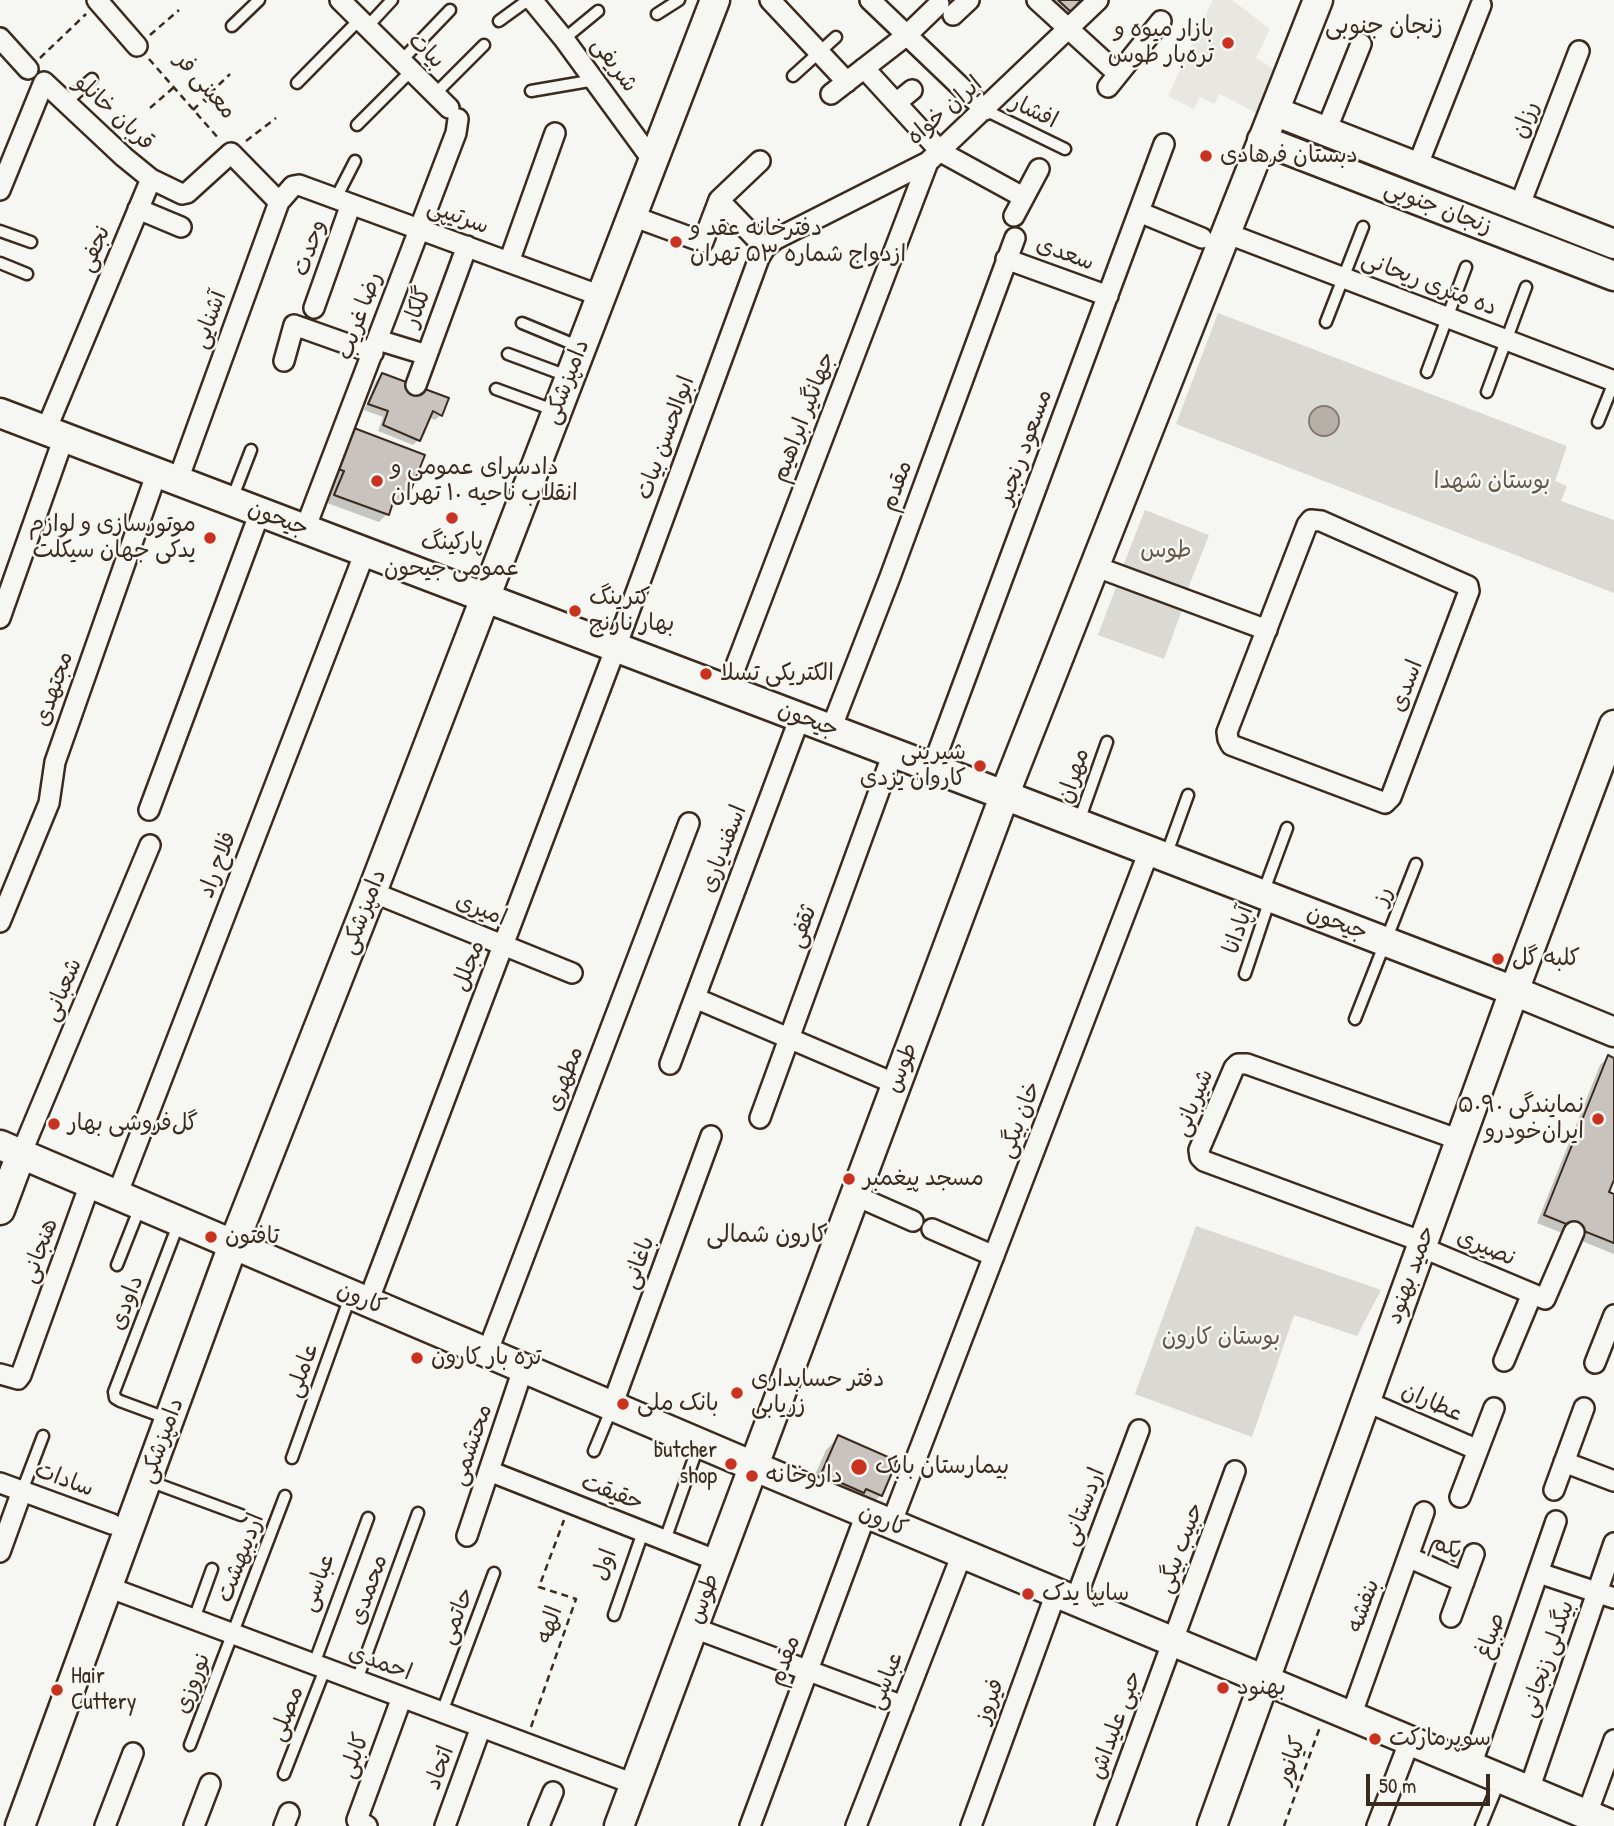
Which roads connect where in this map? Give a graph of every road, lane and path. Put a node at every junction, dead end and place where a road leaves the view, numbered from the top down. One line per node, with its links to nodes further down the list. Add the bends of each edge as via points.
1 (259, 0): 22 (lane)
2 (340, 0): 21 (street, بیات)
3 (392, 0): 21 (lane)
4 (530, 0): 20 (lane); 27 (street, شریفی)
5 (679, 0): 18 (lane)
6 (715, 0): 62 (main road, دامپزشکی)
7 (770, 0): 32 (street)
8 (870, 0): 24 (street)
9 (969, 0): 24 (street, via 946,9)
10 (1037, 0): 23 (street)
11 (1098, 0): 23 (street, ایران خواه)
12 (1318, 0): 50 (main road, طوس)
13 (98, 1): 30 (street); 35 (path)
14 (1481, 5): 64 (street)
15 (179, 10): 30 (path)
16 (450, 10): 33 (lane)
17 (598, 11): 27 (lane)
18 (657, 14)
19 (1161, 20): 23 (street, via 1113,80)
20 (499, 21)
21 (363, 24): 33 (street, بیات); 40 (lane)
22 (232, 26)
23 (1069, 30): 49 (street, ایران خواه)
24 (907, 36): 34 (street); 49 (street)
25 (836, 37): 32 (lane)
26 (0, 38): 35 (street)
27 (564, 39): 39 (street, شریفی)
28 (1362, 44): 54 (street)
29 (484, 45): 44 (lane)
30 (137, 46): 41 (path, معینی فر)
31 (1579, 51): 72 (street, رزان)
32 (819, 53): 34 (street, via 839,88); 37 (lane)
33 (406, 66): 44 (street, بیات); 53 (lane)
34 (864, 68): 46 (street)
35 (28, 69)
36 (230, 74): 48 (path)
37 (793, 76)
38 (92, 79): 45 (lane)
39 (595, 80): 43 (lane); 62 (street, شریفی)
40 (297, 83)
41 (173, 88): 47 (path); 48 (path, معینی فر)
42 (912, 90): 46 (street)
43 (531, 91)
44 (435, 94): 51 (street, بیات)
45 (66, 102): 66 (street, قربان خانلو); 67 (street, قربان خانلو, via 44,82)
46 (896, 103): 60 (street)
47 (150, 108)
48 (193, 110): 59 (path, معینی فر)
49 (985, 110): 58 (lane, افشار); 60 (street, ایران خواه)
50 (1274, 111): 54 (main road, زنجان جنوبی); 56 (main road, طوس)
51 (454, 113): 79 (street, رضا غریب, via 456,133)
52 (276, 118): 59 (path)
53 (357, 125)
54 (1326, 131): 64 (main road, زنجان جنوبی)
55 (555, 133): 88 (street)
56 (1262, 140): 81 (main road, طوس); 92 (main road, زنجان جنوبی)
57 (1164, 144): 74 (street, مسعود رنجبر)
58 (1065, 149)
59 (231, 153): 66 (street, via 187,194); 70 (street, معینی فر)
60 (935, 157): 68 (street); 86 (street, ایران خواه); 128 (street, جهانگیر ابراهیم)
61 (355, 161): 71 (lane)
62 (653, 161): 75 (main road, دامپزشکی)
63 (760, 161): 69 (street)
64 (1418, 167): 72 (main road, زنجان جنوبی)
65 (1039, 169): 68 (street)
66 (151, 179): 73 (street, نجفی)
67 (0, 190)
68 (1023, 197): 76 (street)
69 (719, 200): 75 (street, via 704,242); 86 (street)
70 (279, 201): 71 (street, سرتیپی, via 299,185); 118 (street, آشنایی)
71 (343, 201): 79 (street, سرتیپی); 97 (street, وحدت)
72 (1519, 207): 84 (main road, زنجان جنوبی)
73 (138, 209): 77 (street); 116 (street, نجفی)
74 (1139, 212): 81 (street, ده متری ریحانی); 96 (street, مسعود رنجبر)
75 (632, 216): 95 (main road, دامپزشکی)
76 (1014, 216)
77 (181, 227)
78 (1363, 227): 93 (lane)
79 (418, 229): 85 (street, سرتیپی); 102 (street, رضا غریب)
80 (0, 231): 83 (lane)
81 (1214, 236): 93 (street, ده متری ریحانی); 123 (main road, طوس)
82 (1015, 238): 87 (street, مقدم)
83 (31, 243)
84 (1614, 244)
85 (467, 247): 88 (street, سرتیپی); 105 (street, گلکار)
86 (765, 248): 127 (street, ابوالحسن بیات, via 754,267)
87 (1006, 259): 96 (street, سعدی); 131 (street, مقدم)
88 (509, 262): 95 (street, سرتیپی)
89 (0, 263): 91 (lane)
90 (1466, 267): 98 (lane)
91 (27, 274)
92 (1614, 276)
93 (1344, 278): 98 (street, ده متری ریحانی); 99 (lane)
94 (1526, 287): 101 (lane)
95 (601, 296): 103 (main road, دامپزشکی)
96 (1108, 296): 134 (street, مسعود رنجبر)
97 (314, 308)
98 (1446, 317): 101 (street, ده متری ریحانی); 107 (lane)
99 (1326, 322)
100 (522, 323): 103 (lane)
101 (1507, 340): 109 (street, ده متری ریحانی); 112 (lane)
102 (376, 346): 105 (street); 106 (street, via 294,325); 121 (street, رضا غریب)
103 (581, 347): 108 (main road, دامپزشکی)
104 (508, 354): 108 (lane)
105 (427, 355): 110 (street, گلکار)
106 (284, 362)
107 (1427, 372)
108 (570, 377): 113 (main road, دامپزشکی)
109 (1614, 381): 115 (lane)
110 (416, 385)
111 (496, 389): 113 (lane)
112 (1487, 392)
113 (556, 411): 124 (main road, دامپزشکی)
114 (0, 413): 116 (main road, جیحون)
115 (1598, 422)
116 (55, 434): 118 (main road, جیحون); 125 (street, نجفی)
117 (251, 450): 119 (lane)
118 (167, 477): 119 (main road, جیحون); 146 (street, مجتهدی, via 55,762 49,803)
119 (231, 501): 120 (main road, جیحون)
120 (260, 512): 121 (main road, جیحون); 137 (street)
121 (304, 529): 122 (main road, جیحون)
122 (365, 552): 124 (main road, جیحون); 164 (street, فلاح راد)
123 (1094, 566): 126 (street); 135 (main road, طوس)
124 (485, 597): 127 (main road, جیحون); 144 (main road, دامپزشکی)
125 (0, 618)
126 (1267, 630): 126 (street, اسدی, via 1311,520 1468,586 1445,656 1385,803 1231,745 1227,732)
127 (616, 647): 128 (main road, جیحون); 148 (street, مجلل)
128 (726, 689): 129 (main road, جیحون)
129 (800, 717): 131 (main road, جیحون); 152 (street, اسفندیاری)
130 (1614, 725): 151 (main road, حمید بهنود)
131 (831, 729): 133 (main road, جیحون)
132 (1107, 742): 139 (lane, مهران)
133 (893, 753): 134 (main road, جیحون); 155 (street, ثقفی)
134 (932, 768): 135 (main road, جیحون)
135 (1004, 795): 139 (main road, جیحون); 157 (main road, طوس)
136 (1188, 795): 142 (lane)
137 (149, 810)
138 (689, 823): 177 (street, مطهری)
139 (1078, 824): 142 (main road, جیحون)
140 (1287, 828): 145 (lane, آپادانا)
141 (150, 845): 161 (street, شعبانی)
142 (1157, 854): 145 (main road, جیحون); 172 (street, خان بیگی)
143 (1416, 864): 147 (lane, رز)
144 (372, 892): 148 (street, امیری); 170 (main road, دامپزشکی)
145 (1267, 896): 147 (main road, جیحون); 150 (lane, آپادانا)
146 (0, 922)
147 (1385, 942): 151 (main road, جیحون); 153 (lane, رز)
148 (503, 945): 149 (street, امیری); 175 (street, مجلل)
149 (572, 974)
150 (1245, 974)
151 (1514, 991): 154 (main road, جیحون); 160 (main road, حمید بهنود)
152 (695, 998): 155 (street); 156 (street, اسفندیاری)
153 (1355, 1019)
154 (1614, 1032)
155 (789, 1038): 157 (street); 158 (street, ثقفی)
156 (670, 1063)
157 (896, 1084): 163 (main road, طوس)
158 (760, 1118)
159 (711, 1136): 183 (street, باغانی)
160 (1460, 1140): 171 (main road, حمید بهنود); 171 (street, شیربانی, via 1238,1064 1199,1150 1204,1161)
161 (10, 1150): 162 (main road, کارون); 165 (main road)
162 (90, 1184): 164 (main road, کارون); 181 (street, هنجانی, via 21,1375 18,1379)
163 (854, 1195): 166 (street); 194 (main road, طوس)
164 (129, 1200): 167 (main road, کارون); 173 (lane)
165 (0, 1210)
166 (913, 1221)
167 (179, 1222): 170 (main road, کارون); 186 (lane, داودی, via 114,1392 115,1398)
168 (932, 1229): 172 (street)
169 (1574, 1232): 174 (street, نصیری, via 1545,1299)
170 (233, 1245): 175 (main road, کارون); 186 (main road, دامپزشکی)
171 (1422, 1245): 174 (street, نصیری); 182 (main road, حمید بهنود)
172 (994, 1256): 209 (street, خان بیگی)
173 (117, 1265)
174 (1532, 1294): 179 (street, نصیری)
175 (359, 1299): 177 (main road, کارون); 191 (lane, عاملی)
176 (1614, 1315): 178 (street)
177 (487, 1353): 180 (main road, کارون)
178 (1603, 1354)
179 (1504, 1361)
180 (523, 1368): 183 (main road, کارون); 195 (street, محتشمی)
181 (0, 1374)
182 (1365, 1401): 189 (street, عطاران); 237 (main road, حمید بهنود)
183 (612, 1406): 190 (lane); 194 (main road, کارون)
184 (1494, 1408): 189 (street)
185 (1584, 1408): 193 (street)
186 (169, 1420): 197 (main road, دامپزشکی)
187 (1139, 1430): 227 (street, اردستانی)
188 (43, 1436): 201 (lane)
189 (1478, 1450): 203 (street)
190 (594, 1451)
191 (292, 1458)
192 (694, 1458): 214 (lane)
193 (1564, 1462): 198 (street); 200 (street)
194 (753, 1466): 209 (main road, کارون); 220 (main road, طوس)
195 (489, 1471): 204 (street, حقیقت); 213 (street, محتشمی)
196 (1235, 1471): 233 (street, حبیب بیگی)
197 (147, 1481): 207 (lane); 211 (main road, دامپزشکی)
198 (1614, 1481)
199 (0, 1483): 201 (street, سادات)
200 (1554, 1490)
201 (22, 1491): 211 (street, سادات); 216 (street)
202 (285, 1496): 232 (lane, اردیبهشت)
203 (1460, 1497)
204 (570, 1503): 212 (street, حقیقت); 245 (path, الهه, via 539,1587 576,1600)
205 (1424, 1512): 219 (street, بنفشه)
206 (418, 1513): 236 (lane, محمدی)
207 (241, 1515)
208 (368, 1518): 234 (lane, عباسی)
209 (879, 1519): 217 (main road, کارون); 235 (street, مقدم)
210 (1556, 1521): 223 (street, صباغ)
211 (120, 1528): 225 (main road, دامپزشکی)
212 (643, 1532): 214 (street, حقیقت); 228 (lane, اول)
213 (467, 1536)
214 (665, 1540): 220 (street, حقیقت)
215 (1614, 1543): 226 (street, بیگدلی زنجانی)
216 (0, 1552)
217 (962, 1554): 227 (main road, کارون); 239 (street, عباسی)
218 (1474, 1554): 224 (street, یکم)
219 (1408, 1557): 224 (street, یکم); 240 (street, بنفشه)
220 (718, 1561): 231 (main road, طوس)
221 (212, 1569): 230 (lane)
222 (494, 1573): 241 (lane, حاتمی)
223 (1539, 1573): 226 (street); 248 (street, صباغ)
224 (1464, 1582): 229 (street, یکم)
225 (108, 1587): 230 (street, احمدی); 256 (main road, دامپزشکی)
226 (1605, 1595): 253 (street, بیگدلی زنجانی)
227 (1065, 1597): 233 (main road, کارون); 265 (street, فیروز)
228 (614, 1615)
229 (1451, 1617)
230 (194, 1619): 232 (street, احمدی)
231 (694, 1628): 235 (street); 252 (main road, طوس)
232 (233, 1634): 234 (street, احمدی); 246 (lane, نوروزی)
233 (1172, 1641): 237 (main road, کارون); 266 (street, حبی علیداش)
234 (319, 1667): 236 (street, احمدی); 249 (lane, مصلی)
235 (808, 1671): 239 (street); 263 (street, مقدم)
236 (356, 1680): 238 (street, احمدی)
237 (1265, 1680): 240 (main road, کارون); 267 (main road, حمید بهنود)
238 (402, 1697): 241 (street, احمدی); 259 (street, کابلی, via 357,1820)
239 (903, 1706): 264 (street, عباسی)
240 (1339, 1711): 244 (main road, کارون); 268 (path, کیانور)
241 (442, 1712): 242 (street, احمدی)
242 (481, 1727): 245 (street, احمدی); 260 (street, اتحاد)
243 (1614, 1740): 255 (street)
244 (1410, 1741): 248 (main road, کارون); 269 (street)
245 (525, 1743): 252 (street, احمدی)
246 (190, 1745)
247 (133, 1753): 257 (street)
248 (1471, 1766): 250 (main road, کارون)
249 (284, 1774)
250 (1500, 1778): 253 (main road, کارون); 270 (lane)
251 (211, 1784): 258 (street)
252 (634, 1784): 262 (main road, طوس)
253 (1529, 1790): 255 (main road, کارون)
254 (553, 1792): 261 (street)
255 (1587, 1814): 271 (main road, کارون)
256 (20, 1826)
257 (105, 1826)
258 (194, 1826)
259 (368, 1826)
260 (445, 1826)
261 (539, 1826)
262 (619, 1826)
263 (750, 1826)
264 (856, 1826)
265 (971, 1826)
266 (1105, 1826)
267 (1212, 1826)
268 (1284, 1826)
269 (1377, 1826)
270 (1481, 1826)
271 (1614, 1826)

